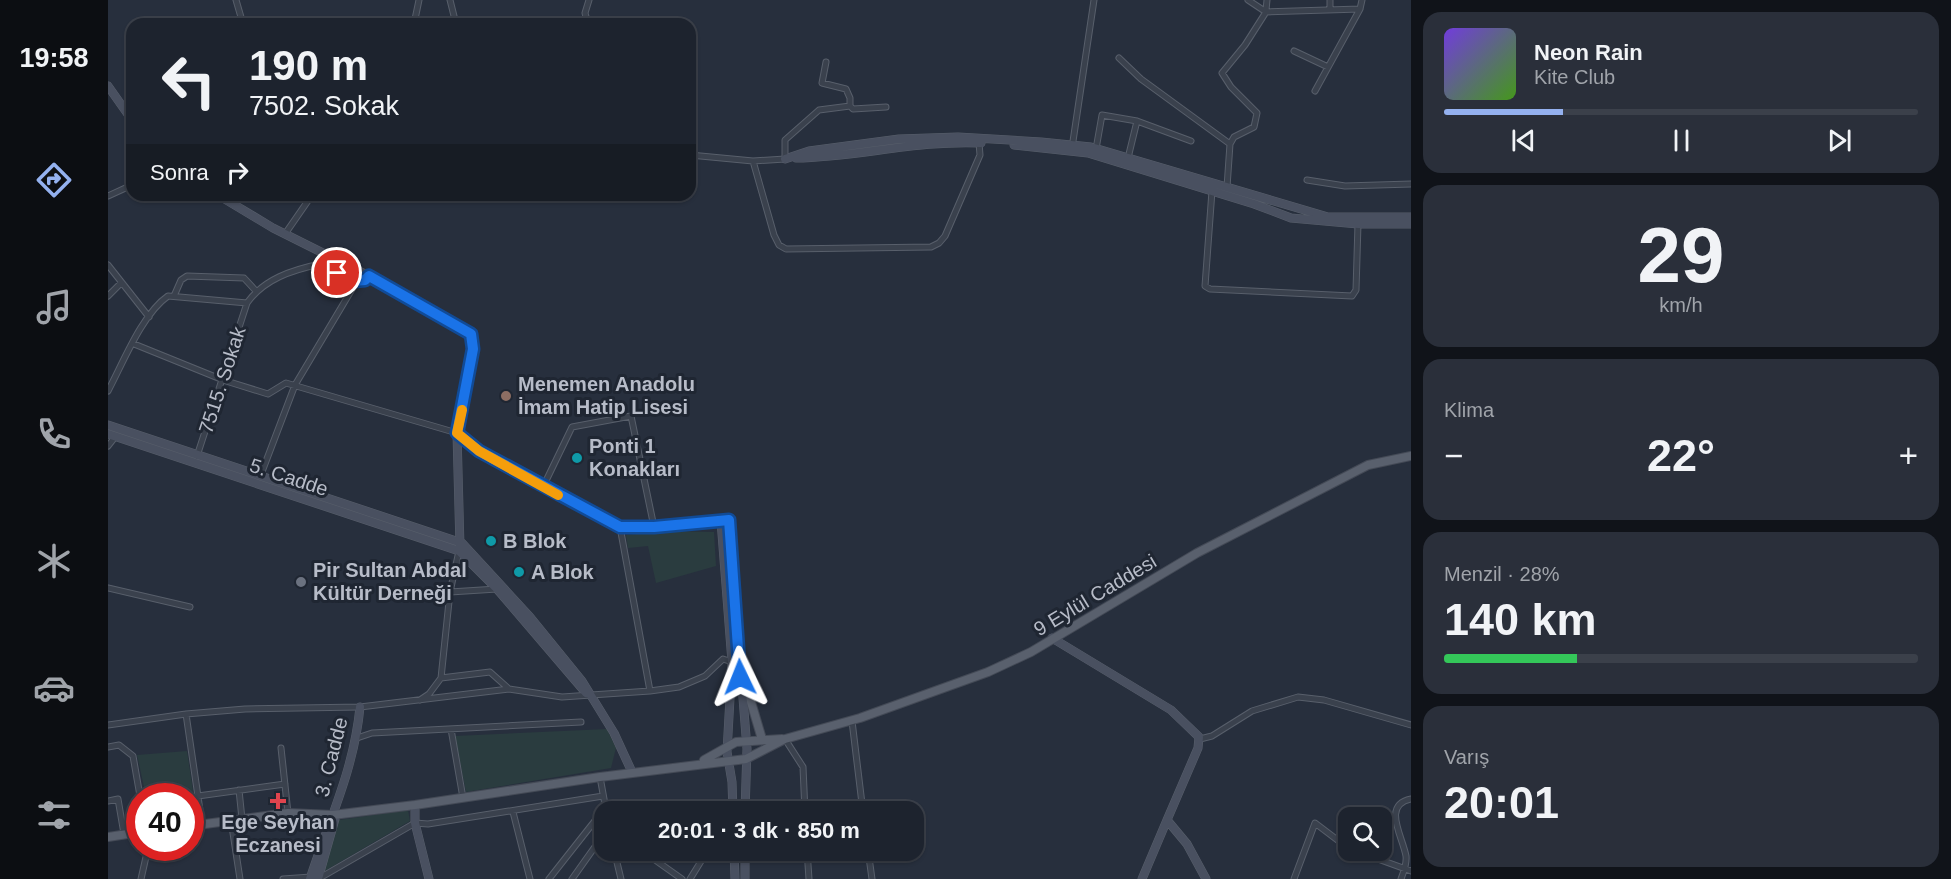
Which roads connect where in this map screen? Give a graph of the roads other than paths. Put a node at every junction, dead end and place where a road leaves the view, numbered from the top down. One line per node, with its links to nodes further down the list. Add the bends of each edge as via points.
1 (236, 0): 13 (street)
2 (450, 0): 15 (street)
3 (589, 0): 16 (street, via 585,8)
4 (1094, 0): 30 (street)
5 (1248, 0): 12 (street)
6 (1267, 0): 12 (street)
7 (1330, 0): 11 (street)
8 (1362, 0): 10 (street)
9 (419, 1): 14 (street)
10 (1360, 9): 11 (street); 20 (street)
11 (1330, 10): 12 (street)
12 (1266, 11): 29 (street, via 1222,73 1257,112 1254,127)
13 (241, 18)
14 (415, 18)
15 (454, 18)
16 (587, 18)
17 (1294, 51): 20 (street)
18 (1119, 58): 29 (street)
19 (826, 62): 23 (street, via 822,83 846,89)
20 (1328, 67): 22 (street)
21 (108, 86): 25 (street)
22 (1315, 91)
23 (850, 106): 24 (street); 34 (street, via 819,110 805,121 785,140)
24 (885, 107)
25 (126, 112)
26 (1137, 122): 27 (street); 31 (street, via 1102,116); 33 (street)
27 (1191, 141)
28 (979, 143): 30 (street); 34 (street); 35 (street, via 980,155 945,236 931,247 786,249 774,235)
29 (1230, 144): 39 (street)
30 (1072, 148): 31 (street); 34 (street, via 958,137 899,139 809,151); 40 (street)
31 (1096, 148): 33 (street)
32 (696, 156): 35 (street)
33 (1128, 158): 39 (street)
34 (785, 159): 35 (street)
35 (753, 161)
36 (1307, 180): 37 (street, via 1345,186)
37 (1411, 184)
38 (126, 187): 41 (street)
39 (1227, 187): 44 (street, via 1328,217)
40 (1212, 191): 45 (street, via 1291,218); 45 (street, via 1205,286 1210,289 1352,296 1356,290)
41 (108, 196)
42 (228, 201): 47 (street)
43 (308, 201): 47 (street)
44 (1411, 217)
45 (1358, 224): 46 (street)
46 (1411, 224)
47 (285, 234): 49 (street)
48 (108, 265): 51 (street)
49 (369, 276): 50 (street); 62 (street, via 465,328 473,340)
50 (357, 281): 52 (street, via 320,264 266,282); 59 (street)
51 (121, 283): 53 (street); 56 (street)
52 (256, 291): 54 (street, via 244,278 187,276); 55 (street, 7515. Sokak)
53 (108, 296)
54 (174, 296): 55 (street); 56 (street, via 157,303)
55 (247, 303): 58 (street, 7515. Sokak)
56 (149, 317): 57 (street)
57 (134, 344): 58 (street); 60 (street)
58 (223, 380): 59 (street, via 268,394 286,383); 65 (street, 7515. Sokak)
59 (295, 385): 62 (street); 67 (street)
60 (108, 391)
61 (108, 425): 65 (street)
62 (457, 433): 68 (street, via 479,451); 72 (street)
63 (112, 436): 64 (street); 73 (street, 5. Cadde)
64 (108, 446)
65 (197, 456): 67 (street)
66 (1411, 456): 78 (main road, 9 Eylül Caddesi, via 1368,465 1197,553)
67 (260, 477): 72 (street)
68 (543, 487): 70 (street); 71 (street, via 572,427 631,416)
69 (725, 521): 71 (street); 79 (street)
70 (620, 527): 71 (street); 82 (street)
71 (654, 527)
72 (462, 543): 73 (street); 83 (street, via 530,617 582,681)
73 (459, 551): 75 (street); 76 (street)
74 (108, 588): 77 (street)
75 (496, 589): 76 (street); 83 (street)
76 (450, 592): 80 (street)
77 (190, 607)
78 (1052, 639): 87 (main road, 9 Eylül Caddesi, via 988,672); 95 (street, via 1171,710)
79 (736, 663): 82 (street, via 723,659 705,676 680,687); 94 (main road, via 748,677); 96 (street); 98 (street)
80 (441, 678): 81 (street, via 490,672); 84 (street)
81 (509, 689): 83 (street, via 562,697); 84 (street)
82 (650, 690): 83 (street)
83 (587, 694): 103 (street, via 614,733)
84 (419, 701): 85 (street)
85 (360, 707): 86 (street); 92 (street, 3. Cadde)
86 (186, 714): 89 (street); 106 (street)
87 (852, 720): 93 (main road, 9 Eylül Caddesi); 118 (street)
88 (581, 722): 91 (street)
89 (108, 725)
90 (1411, 725): 95 (street, via 1324,700 1298,697 1252,711)
91 (450, 729): 92 (street, via 372,733); 111 (street)
92 (357, 738): 122 (street, 3. Cadde)
93 (785, 738): 94 (main road, 9 Eylül Caddesi); 100 (main road, 9 Eylül Caddesi); 117 (street, via 803,767)
94 (762, 739): 96 (main road, 9 Eylül Caddesi)
95 (1200, 740): 125 (street)
96 (745, 741): 98 (main road, 9 Eylül Caddesi); 100 (street)
97 (108, 745): 105 (street, via 119,745 133,756)
98 (728, 746): 101 (street); 102 (main road, 9 Eylül Caddesi)
99 (281, 748): 107 (street)
100 (746, 759): 101 (main road, 9 Eylül Caddesi); 116 (street)
101 (729, 762): 102 (main road, 9 Eylül Caddesi); 115 (street)
102 (697, 763): 103 (main road, 9 Eylül Caddesi)
103 (632, 772): 104 (main road, 9 Eylül Caddesi)
104 (600, 777): 110 (street); 111 (main road, 9 Eylül Caddesi)
105 (138, 783)
106 (196, 783)
107 (285, 784): 108 (street); 121 (street)
108 (239, 790): 109 (street); 123 (street)
109 (204, 795)
110 (603, 796): 114 (street); 120 (street)
111 (463, 798): 119 (main road, 9 Eylül Caddesi)
112 (1411, 798): 142 (street, via 1396,806 1396,823)
113 (108, 801): 129 (street, via 118,799)
114 (604, 801)
115 (732, 801)
116 (745, 801)
117 (805, 801)
118 (862, 801)
119 (414, 805): 122 (main road, 9 Eylül Caddesi); 126 (street)
120 (513, 812): 126 (street); 148 (street)
121 (288, 813): 122 (main road, 9 Eylül Caddesi); 123 (main road, 9 Eylül Caddesi)
122 (333, 815): 143 (street, 3. Cadde)
123 (242, 819): 124 (main road, 9 Eylül Caddesi)
124 (231, 820): 127 (main road, 9 Eylül Caddesi); 145 (street)
125 (1167, 820): 158 (street); 159 (street, via 1187,844)
126 (415, 823): 143 (street); 147 (street)
127 (204, 824)
128 (594, 825): 149 (street)
129 (124, 834): 130 (main road)
130 (108, 837)
131 (1338, 840): 160 (street, via 1315,823)
132 (594, 848): 150 (street)
133 (145, 861): 144 (street)
134 (617, 861): 151 (street)
135 (657, 861): 152 (street)
136 (701, 861): 153 (street)
137 (734, 861): 154 (street)
138 (745, 861): 155 (street)
139 (807, 861): 156 (street)
140 (870, 861): 157 (street)
141 (1382, 861): 142 (street)
142 (1408, 871): 161 (street)
143 (314, 878): 146 (street)
144 (141, 879)
145 (240, 879)
146 (284, 879)
147 (429, 879)
148 (530, 879)
149 (549, 879)
150 (572, 879)
151 (621, 879)
152 (682, 879)
153 (690, 879)
154 (735, 879)
155 (745, 879)
156 (808, 879)
157 (872, 879)
158 (1142, 879)
159 (1206, 879)
160 (1294, 879)
161 (1401, 879)

